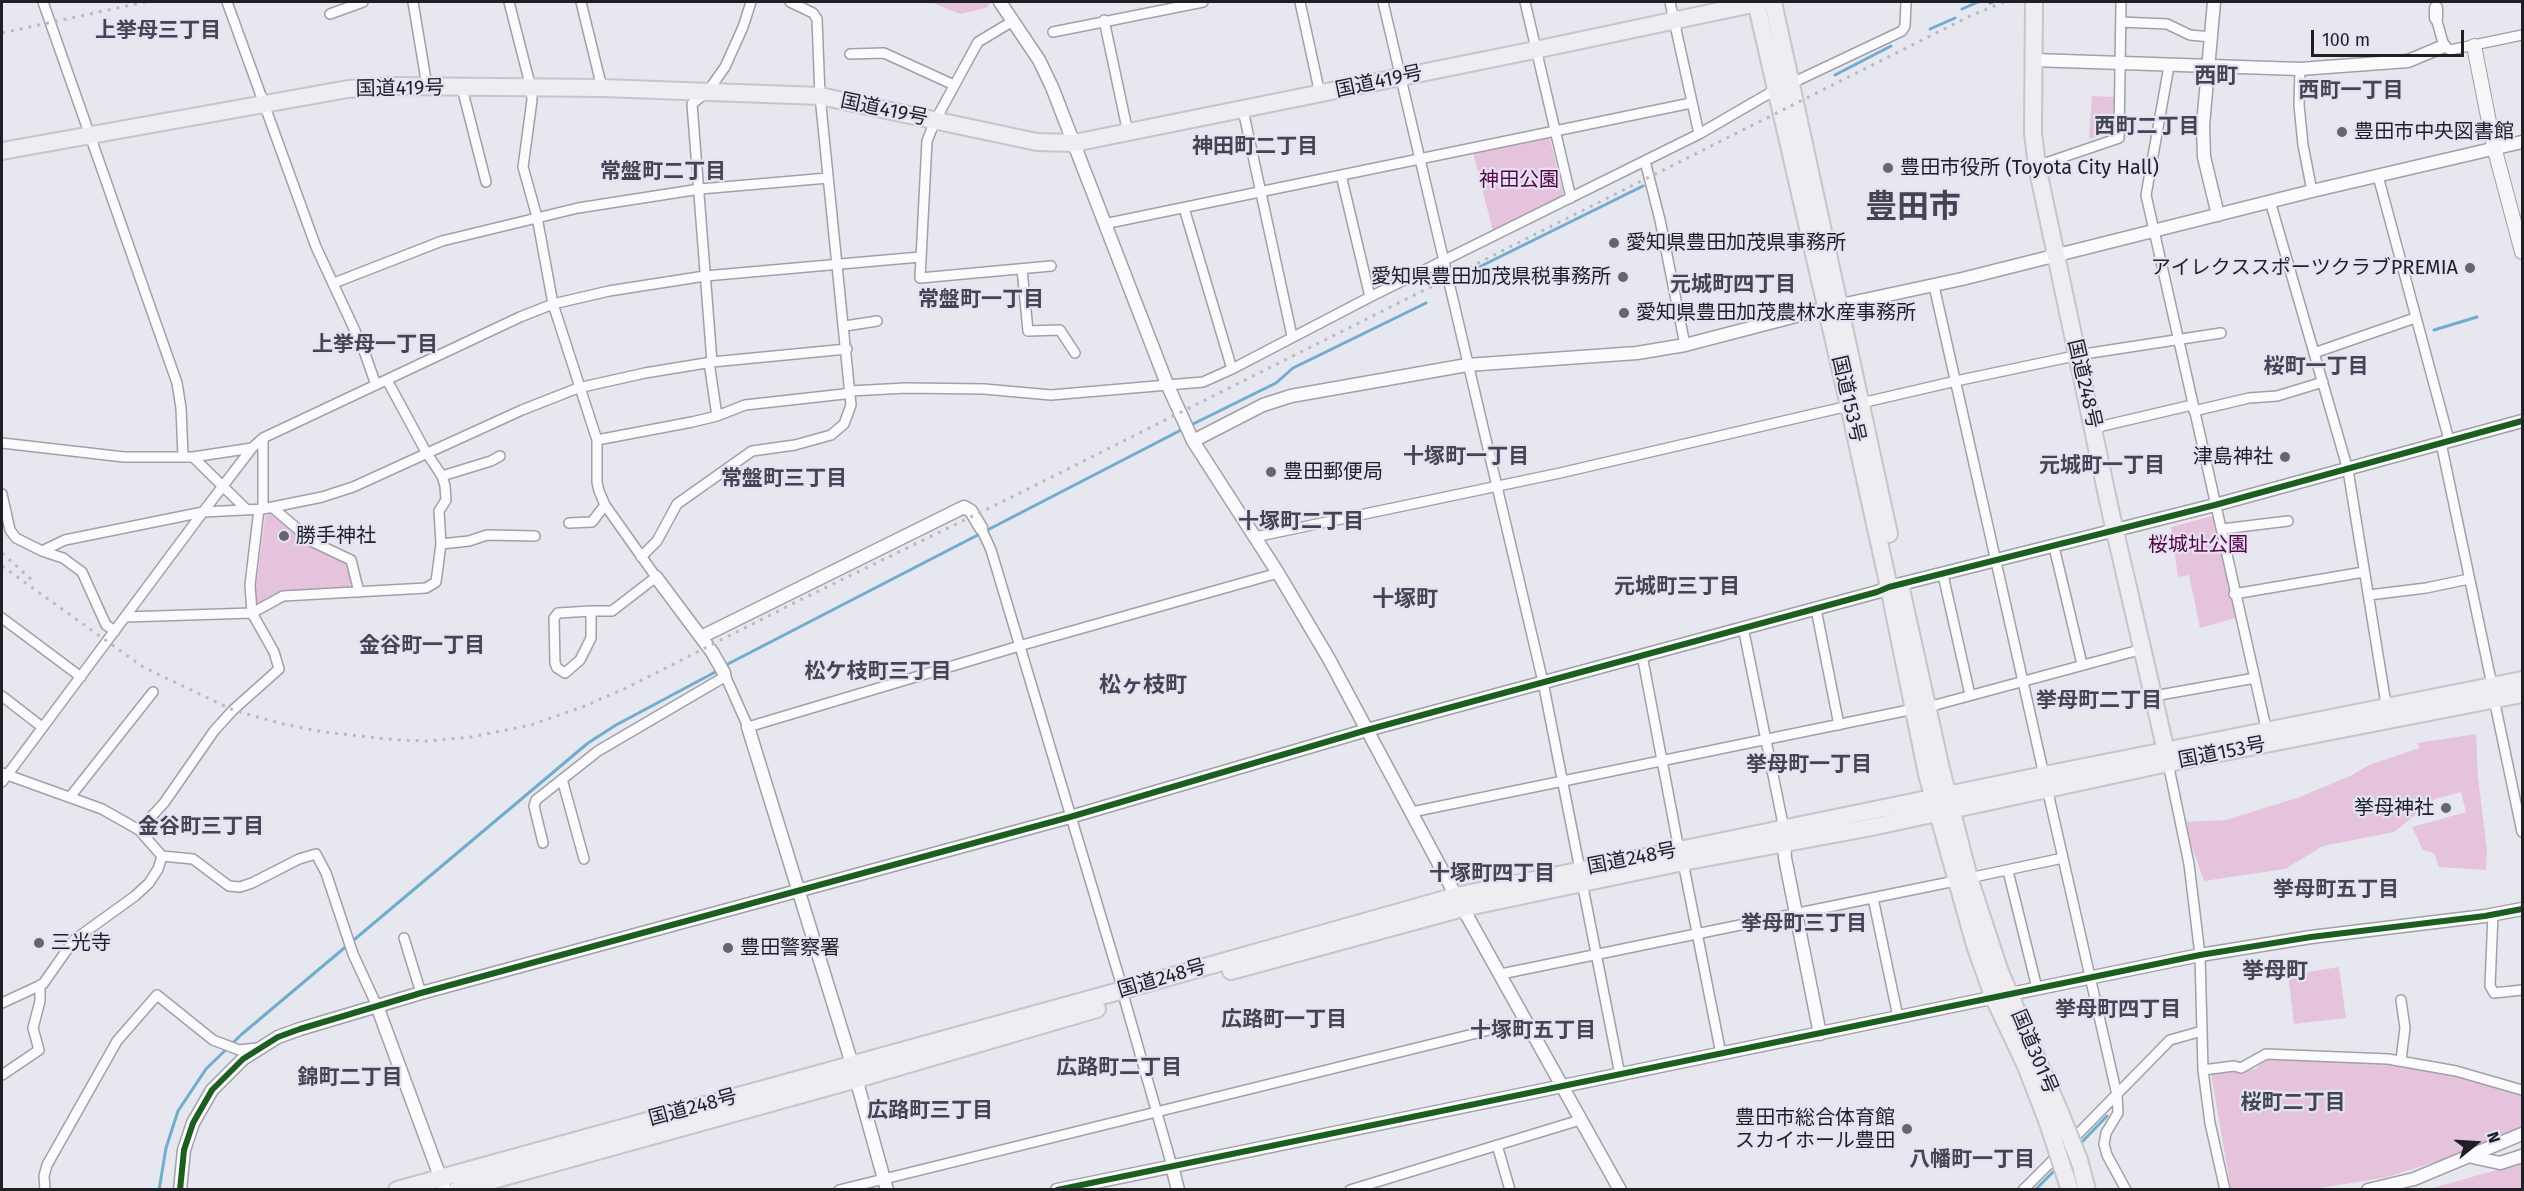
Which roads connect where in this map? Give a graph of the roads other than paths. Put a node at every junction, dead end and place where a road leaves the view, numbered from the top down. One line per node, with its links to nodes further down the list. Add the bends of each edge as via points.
1 (43, 2): 55 (street)
2 (227, 2): 49 (street)
3 (363, 2): 21 (street)
4 (413, 2): 40 (street)
5 (509, 2): 43 (street)
6 (581, 2): 44 (street)
7 (751, 2): 45 (street, via 725,67)
8 (790, 2): 47 (street, via 817,19)
9 (1000, 2): 23 (street)
10 (1203, 2): 22 (street)
11 (1300, 2): 46 (street)
12 (1383, 2): 38 (street)
13 (1525, 2): 31 (street)
14 (1670, 2): 24 (street)
15 (1762, 2): 24 (highway, 国道419号); 41 (highway, 国道153号)
16 (1906, 2): 41 (street, via 1902,31)
17 (2034, 2): 33 (highway, 国道248号)
18 (2121, 2): 25 (street)
19 (2214, 2): 28 (street)
20 (2435, 9): 29 (street)
21 (330, 14)
22 (1104, 20): 26 (street); 53 (street)
23 (1013, 21): 39 (street, via 978,42); 57 (street, via 1040,60)
24 (1674, 21): 31 (highway, 国道419号); 48 (street)
25 (2121, 22): 28 (street, via 2167,24 2190,35); 34 (street)
26 (1053, 32)
27 (2523, 35): 30 (street)
28 (2211, 37): 36 (street)
29 (2444, 46): 30 (street, via 2450,50); 37 (street, via 2408,61)
30 (2474, 46): 58 (main road)
31 (1535, 50): 38 (highway, 国道419号); 52 (street)
32 (850, 54): 39 (street, via 884,53)
33 (2033, 60): 34 (street); 62 (highway, 国道248号)
34 (2121, 63): 35 (street); 62 (street, via 2119,138)
35 (2169, 66): 36 (street); 76 (street, via 2146,195)
36 (2208, 67): 37 (street); 73 (street, via 2204,157)
37 (2300, 69): 68 (street, via 2299,105)
38 (1400, 78): 46 (highway, 国道419号); 60 (street)
39 (954, 85): 51 (street)
40 (427, 86): 42 (highway, 国道419号); 49 (highway, 国道419号, via 348,89)
41 (1783, 87): 54 (street); 89 (highway, 国道153号)
42 (462, 88): 43 (highway, 国道419号); 66 (street)
43 (531, 88): 44 (highway, 国道419号); 74 (street, via 523,167)
44 (602, 88): 45 (highway, 国道419号)
45 (708, 91): 47 (highway, 国道419号); 67 (street, via 692,105)
46 (1320, 94): 50 (highway, 国道419号)
47 (820, 96): 51 (highway, 国道419号); 65 (street)
48 (1691, 103): 52 (street); 54 (street)
49 (264, 105): 55 (highway, 国道419号); 85 (street, via 316,247)
50 (1243, 110): 53 (highway, 国道419号); 69 (street)
51 (935, 121): 57 (highway, 国道419号, via 1037,142); 79 (street, via 927,144)
52 (1555, 131): 60 (street); 70 (street)
53 (1128, 133): 57 (highway, 国道419号)
54 (1699, 134): 61 (street)
55 (91, 136): 59 (highway, 国道419号); 123 (street, via 177,383)
56 (2523, 142): 58 (street)
57 (1074, 143): 75 (street)
58 (2494, 147): 64 (street); 77 (main road)
59 (2, 151)
60 (1421, 158): 63 (street); 80 (street)
61 (1645, 161): 70 (street); 96 (street)
62 (2037, 166): 78 (highway, 国道248号)
63 (1341, 175): 69 (street); 87 (street)
64 (2378, 176): 68 (street); 90 (street)
65 (828, 178): 67 (street); 81 (street)
66 (486, 182)
67 (700, 189): 74 (street); 84 (street)
68 (2312, 191): 71 (street)
69 (1260, 192): 72 (street); 94 (street)
70 (1571, 198): 80 (street)
71 (2270, 201): 73 (street); 99 (street)
72 (1184, 208): 75 (street); 103 (street)
73 (2218, 215): 76 (street)
74 (537, 217): 85 (street, via 441,241); 88 (street)
75 (1104, 224): 107 (street)
76 (2155, 230): 78 (street); 95 (street)
77 (2523, 252)
78 (2055, 255): 86 (street); 100 (highway, 国道248号)
79 (920, 257): 81 (street); 83 (street, via 920,278)
80 (1443, 262): 87 (street); 102 (street)
81 (838, 263): 84 (street); 92 (street)
82 (1051, 266): 83 (street)
83 (1022, 269): 98 (street, via 1028,331 1060,330)
84 (705, 276): 88 (street); 101 (street)
85 (334, 283): 108 (street)
86 (1934, 286): 89 (street); 105 (street)
87 (1370, 297): 94 (street)
88 (553, 304): 104 (street); 109 (street)
89 (1833, 307): 96 (street); 111 (highway, 国道153号)
90 (2415, 318): 99 (street); 119 (street)
91 (877, 321): 92 (street)
92 (845, 326): 97 (street)
93 (2221, 333): 95 (street)
94 (1292, 336): 103 (street)
95 (2177, 339): 100 (street); 112 (street)
96 (1685, 345): 102 (street, via 1637,353)
97 (848, 349): 101 (street); 110 (street)
98 (1075, 352)
99 (2314, 353): 106 (street)
100 (2077, 356): 105 (street); 115 (highway, 国道248号)
101 (711, 362): 109 (street); 113 (street)
102 (1467, 365): 118 (street, via 1284,398); 129 (street)
103 (1232, 369): 107 (street, via 1203,382)
104 (387, 380): 108 (street); 122 (street)
105 (1956, 381): 111 (street); 147 (street)
106 (2323, 382): 112 (street, via 2277,396); 126 (street)
107 (1167, 384): 110 (street, via 1051,395 962,388); 118 (street)
108 (376, 385): 116 (street)
109 (578, 388): 117 (street); 122 (street)
110 (850, 391): 113 (street, via 745,405); 146 (street, via 851,405 840,429 822,439 752,451 677,504 657,541)
111 (1855, 405): 129 (street); 153 (highway, 国道153号)
112 (2193, 408): 115 (street); 132 (street)
113 (717, 416): 117 (street)
114 (2523, 421): 119 (street)
115 (2094, 428): 139 (highway, 国道248号)
116 (263, 438): 121 (street); 134 (street)
117 (597, 440): 131 (street, via 597,482)
118 (1193, 441): 142 (street)
119 (2445, 442): 126 (street); 152 (street)
120 (2, 443): 123 (street, via 124,457)
121 (252, 448): 125 (street); 128 (street)
122 (426, 452): 127 (street); 134 (street, via 322,497)
123 (183, 456): 125 (street)
124 (500, 456): 127 (street)
125 (193, 457): 128 (street)
126 (2348, 470): 132 (street); 148 (street)
127 (442, 476): 143 (street, via 447,495 439,511)
128 (223, 486): 133 (street); 135 (street)
129 (1495, 486): 142 (street); 174 (street)
130 (2, 494): 145 (street, via 10,530 16,538)
131 (606, 505): 137 (street, via 592,522); 146 (street)
132 (2215, 505): 138 (street); 139 (street)
133 (246, 509): 134 (street); 135 (street)
134 (265, 509): 154 (street, via 313,542 351,560); 159 (street, via 250,585)
135 (203, 512): 145 (street, via 65,540); 160 (street)
136 (2288, 521): 138 (street)
137 (569, 523)
138 (2222, 529): 155 (street)
139 (2115, 530): 144 (street); 166 (highway, 国道248号)
140 (983, 533): 164 (street, via 971,511 964,507); 165 (street)
141 (535, 536): 143 (street, via 487,535)
142 (1255, 537): 149 (street)
143 (441, 544): 154 (street, via 437,579 429,587)
144 (2054, 547): 147 (street); 168 (street)
145 (42, 551): 163 (street, via 63,558 82,572 106,625)
146 (641, 557): 151 (street)
147 (1997, 561): 150 (street); 172 (street)
148 (2364, 572): 155 (street); 156 (street)
149 (1278, 573): 165 (street); 186 (street)
150 (1943, 575): 153 (street); 178 (street)
151 (656, 577): 158 (street, via 612,611); 164 (street)
152 (2469, 579): 156 (street); 176 (street)
153 (1895, 586): 157 (street); 181 (highway, 国道153号)
154 (359, 592): 159 (street, via 283,596)
155 (2234, 594): 171 (street)
156 (2369, 595): 182 (street)
157 (1816, 609): 162 (street); 183 (street)
158 (591, 611): 158 (street, via 558,613 554,618 555,663 565,673 580,660 591,638)
159 (252, 614): 160 (street); 199 (street, via 274,652 279,669 214,731 164,803)
160 (125, 617): 163 (street)
161 (2, 618): 170 (street)
162 (1743, 627): 167 (street); 188 (street)
163 (115, 631): 170 (street)
164 (701, 637): 169 (street)
165 (1020, 647): 185 (street); 198 (street)
166 (2143, 649): 168 (street); 180 (highway, 国道248号)
167 (1642, 656): 174 (street); 190 (street)
168 (2082, 664): 172 (street)
169 (725, 675): 185 (street); 192 (street, via 598,751)
170 (81, 677): 184 (street)
171 (2255, 678): 180 (street); 187 (street)
172 (2023, 680): 178 (street); 193 (street)
173 (2523, 680): 176 (highway, 国道153号)
174 (1542, 682): 186 (street); 194 (street)
175 (153, 692): 195 (street)
176 (2493, 692): 177 (highway, 国道153号); 182 (highway, 国道153号); 200 (street)
177 (2523, 694)
178 (1970, 695): 181 (street)
179 (2, 696): 184 (street)
180 (2154, 696): 189 (highway, 国道248号)
181 (1921, 708): 183 (street); 196 (highway, 国道153号)
182 (2387, 714): 187 (highway, 国道153号); 189 (highway, 国道153号)
183 (1839, 725): 188 (street)
184 (42, 726): 191 (street)
185 (748, 727): 210 (street)
186 (1367, 730): 197 (street); 198 (street)
187 (2267, 732): 189 (highway, 国道153号)
188 (1767, 740): 190 (street); 201 (street)
189 (2167, 757): 193 (highway, 国道153号); 219 (street, via 2189,864)
190 (1663, 761): 194 (street); 204 (street)
191 (3, 777): 195 (street)
192 (562, 779): 202 (street, via 534,806); 206 (street)
193 (2045, 781): 196 (highway, 国道153号); 205 (street)
194 (1562, 782): 197 (street); 208 (street)
195 (70, 797): 199 (street)
196 (1943, 804): 201 (highway, 国道248号); 209 (highway, 国道301号)
197 (1412, 812): 212 (street)
198 (1070, 817): 210 (street); 226 (street)
199 (139, 830): 203 (street)
200 (2523, 832)
201 (1784, 837): 204 (highway, 国道248号); 214 (street)
202 (543, 843)
203 (162, 856): 222 (street, via 149,884 74,940); 230 (street, via 193,859 229,886 240,887 299,858 316,854)
204 (1681, 856): 208 (highway, 国道248号); 216 (street)
205 (2063, 858): 207 (street); 221 (street)
206 (584, 859)
207 (2008, 871): 209 (street); 223 (street)
208 (1581, 876): 212 (highway, 国道248号); 218 (street)
209 (1962, 880): 211 (street); 227 (highway, 国道301号)
210 (800, 892): 225 (street); 239 (street)
211 (1874, 898): 214 (street); 231 (street)
212 (1460, 902): 220 (street); 226 (highway, 国道248号)
213 (2523, 909): 215 (street)
214 (1796, 914): 216 (street); 234 (street)
215 (2493, 914): 219 (street); 224 (street, via 2490,986 2494,993)
216 (1697, 933): 218 (street); 236 (street)
217 (404, 938): 225 (street)
218 (1597, 953): 220 (street); 241 (street)
219 (2200, 955): 221 (street); 233 (street)
220 (1500, 974): 232 (street)
221 (2088, 977): 223 (street); 244 (street)
222 (40, 985): 229 (street); 240 (street, via 33,1028 39,1050)
223 (2037, 988): 227 (street)
224 (2523, 990)
225 (421, 993): 230 (street)
226 (1124, 995): 239 (highway, 国道248号); 245 (street)
227 (2001, 995): 231 (street); 246 (highway, 国道301号)
228 (2401, 1000): 237 (street, via 2405,1028)
229 (2, 1003)
230 (377, 1006): 235 (street, via 300,1029); 254 (street)
231 (1898, 1017): 234 (street)
232 (1526, 1021): 242 (street); 245 (street)
233 (2202, 1032): 238 (street); 244 (street, via 2170,1040)
234 (1820, 1034): 236 (street)
235 (260, 1048): 257 (street, via 225,1045 206,1035 157,994 117,1041 47,1165); 258 (street, via 233,1067 205,1101 184,1150)
236 (1721, 1054): 241 (street)
237 (2401, 1060): 238 (street, via 2266,1054 2241,1068); 243 (street)
238 (2203, 1070): 270 (street)
239 (854, 1072): 254 (highway, 国道248号); 255 (street); 260 (highway, 国道248号)
240 (2, 1075)
241 (1620, 1075): 242 (street)
242 (1563, 1086): 247 (street); 252 (street)
243 (2523, 1090)
244 (2117, 1095): 267 (street); 269 (street, via 2118,1113 2104,1144)
245 (1156, 1113): 252 (street); 255 (street)
246 (2054, 1119): 253 (highway, 国道301号, bridge); 268 (highway, 国道301号, bridge, via 2079,1160)
247 (1580, 1120): 249 (street); 266 (street)
248 (2523, 1134): 251 (street)
249 (1497, 1145): 264 (street); 265 (street)
250 (2523, 1156): 251 (street, via 2499,1163)
251 (2472, 1157): 256 (street, via 2414,1179)
252 (1172, 1166): 262 (street); 263 (street)
253 (2067, 1182)
254 (443, 1183): 259 (highway, 国道248号)
255 (886, 1184): 261 (street)
256 (2372, 1189)
257 (45, 1190)
258 (180, 1190)
259 (397, 1190)
260 (457, 1190)
261 (839, 1190)
262 (1057, 1190)
263 (1178, 1190)
264 (1350, 1190)
265 (1510, 1190)
266 (1620, 1190)
267 (2023, 1190)
268 (2087, 1190)
269 (2126, 1190)
270 (2225, 1190)

